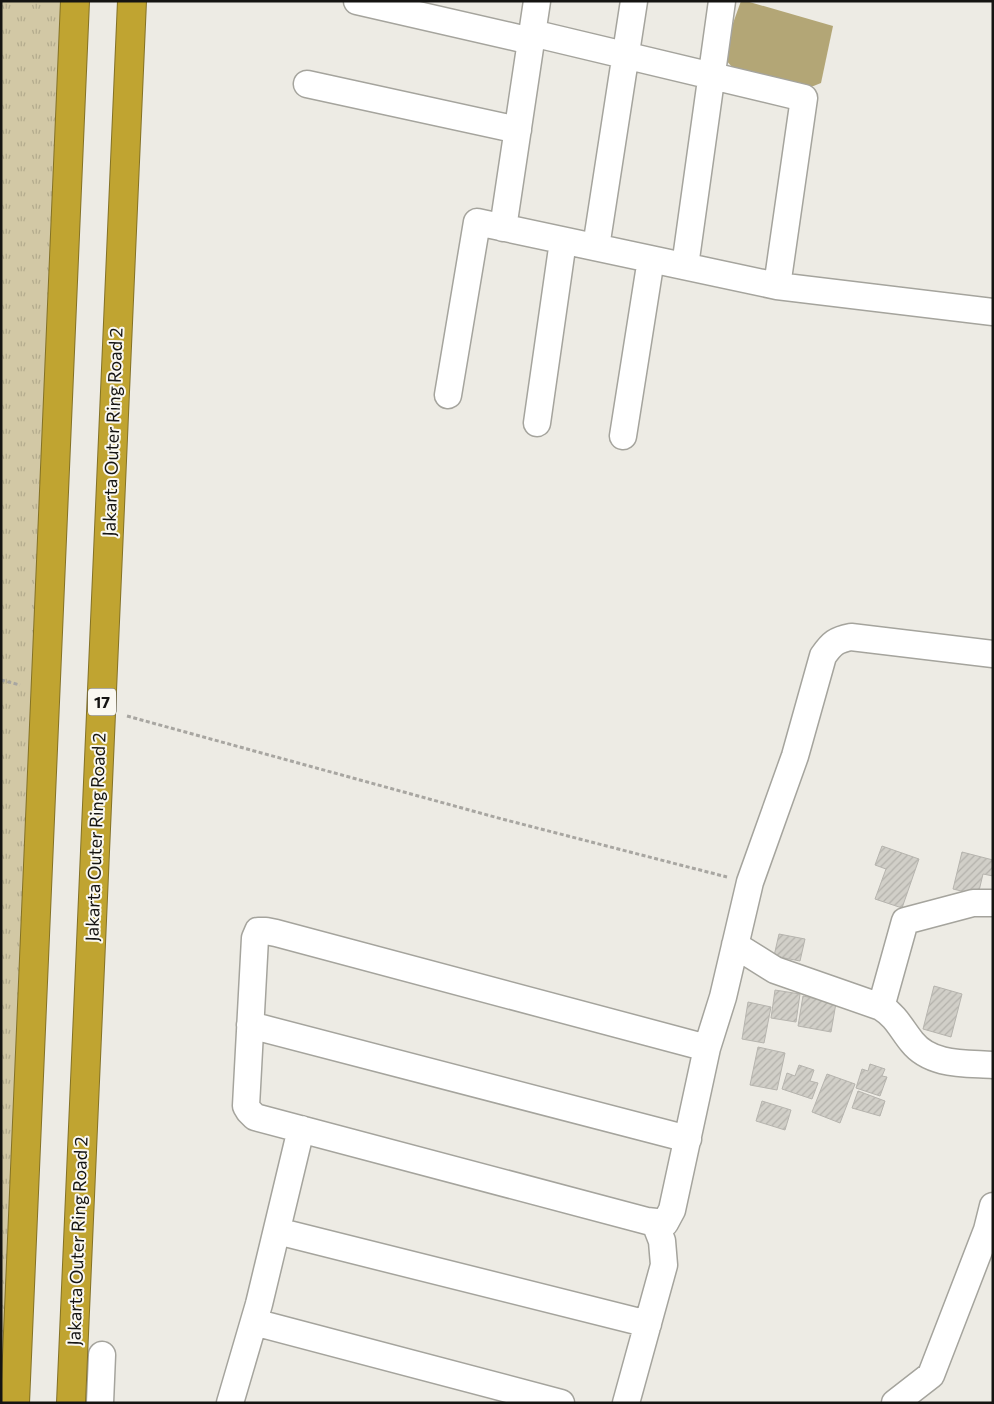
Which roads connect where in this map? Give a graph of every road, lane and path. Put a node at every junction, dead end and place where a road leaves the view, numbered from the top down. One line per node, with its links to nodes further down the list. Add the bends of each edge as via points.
1 (75, 1): 41 (highway, bridge)
2 (132, 1): 42 (highway, Jakarta Outer Ring Road 2 / 17, bridge)
3 (357, 1): 7 (street)
4 (537, 1): 7 (street)
5 (634, 1): 8 (street)
6 (722, 1): 9 (street)
7 (532, 37): 8 (street); 11 (street)
8 (626, 55): 9 (street); 14 (street)
9 (712, 76): 16 (street); 17 (street, via 804,98)
10 (307, 84): 11 (street)
11 (518, 130): 12 (street)
12 (503, 228): 13 (street); 19 (street, via 476,222)
13 (563, 240): 14 (street); 20 (street)
14 (596, 247): 15 (street)
15 (652, 259): 16 (street); 21 (street)
16 (685, 266): 17 (street)
17 (777, 286): 18 (street)
18 (993, 312)
19 (448, 395)
20 (537, 423)
21 (623, 436)
22 (993, 654): 26 (street, via 851,637 837,640 829,647 823,656 795,756)
23 (1, 680): 24 (path)
24 (29, 688)
25 (122, 714): 26 (path, via 512,821)
26 (750, 882): 28 (street)
27 (993, 903): 29 (street, via 972,903 905,921)
28 (735, 946): 29 (street, via 775,970); 31 (street)
29 (882, 1007): 32 (street, via 896,1018 911,1042 925,1054 945,1062)
30 (250, 1024): 31 (street, via 255,938 258,931 266,930); 33 (street, via 246,1106 255,1116); 34 (street)
31 (707, 1048): 34 (street)
32 (993, 1065)
33 (301, 1129): 36 (street); 37 (street)
34 (688, 1139): 36 (street, via 672,1210 665,1223)
35 (993, 1206): 47 (street, via 987,1230 931,1374)
36 (655, 1223): 39 (street, via 662,1241 664,1265)
37 (277, 1231): 38 (street); 39 (street)
38 (254, 1322): 44 (street); 45 (street)
39 (648, 1324): 46 (street)
40 (102, 1355): 43 (street)
41 (15, 1403)
42 (71, 1403)
43 (100, 1403)
44 (230, 1403)
45 (561, 1403)
46 (626, 1403)
47 (894, 1403)

